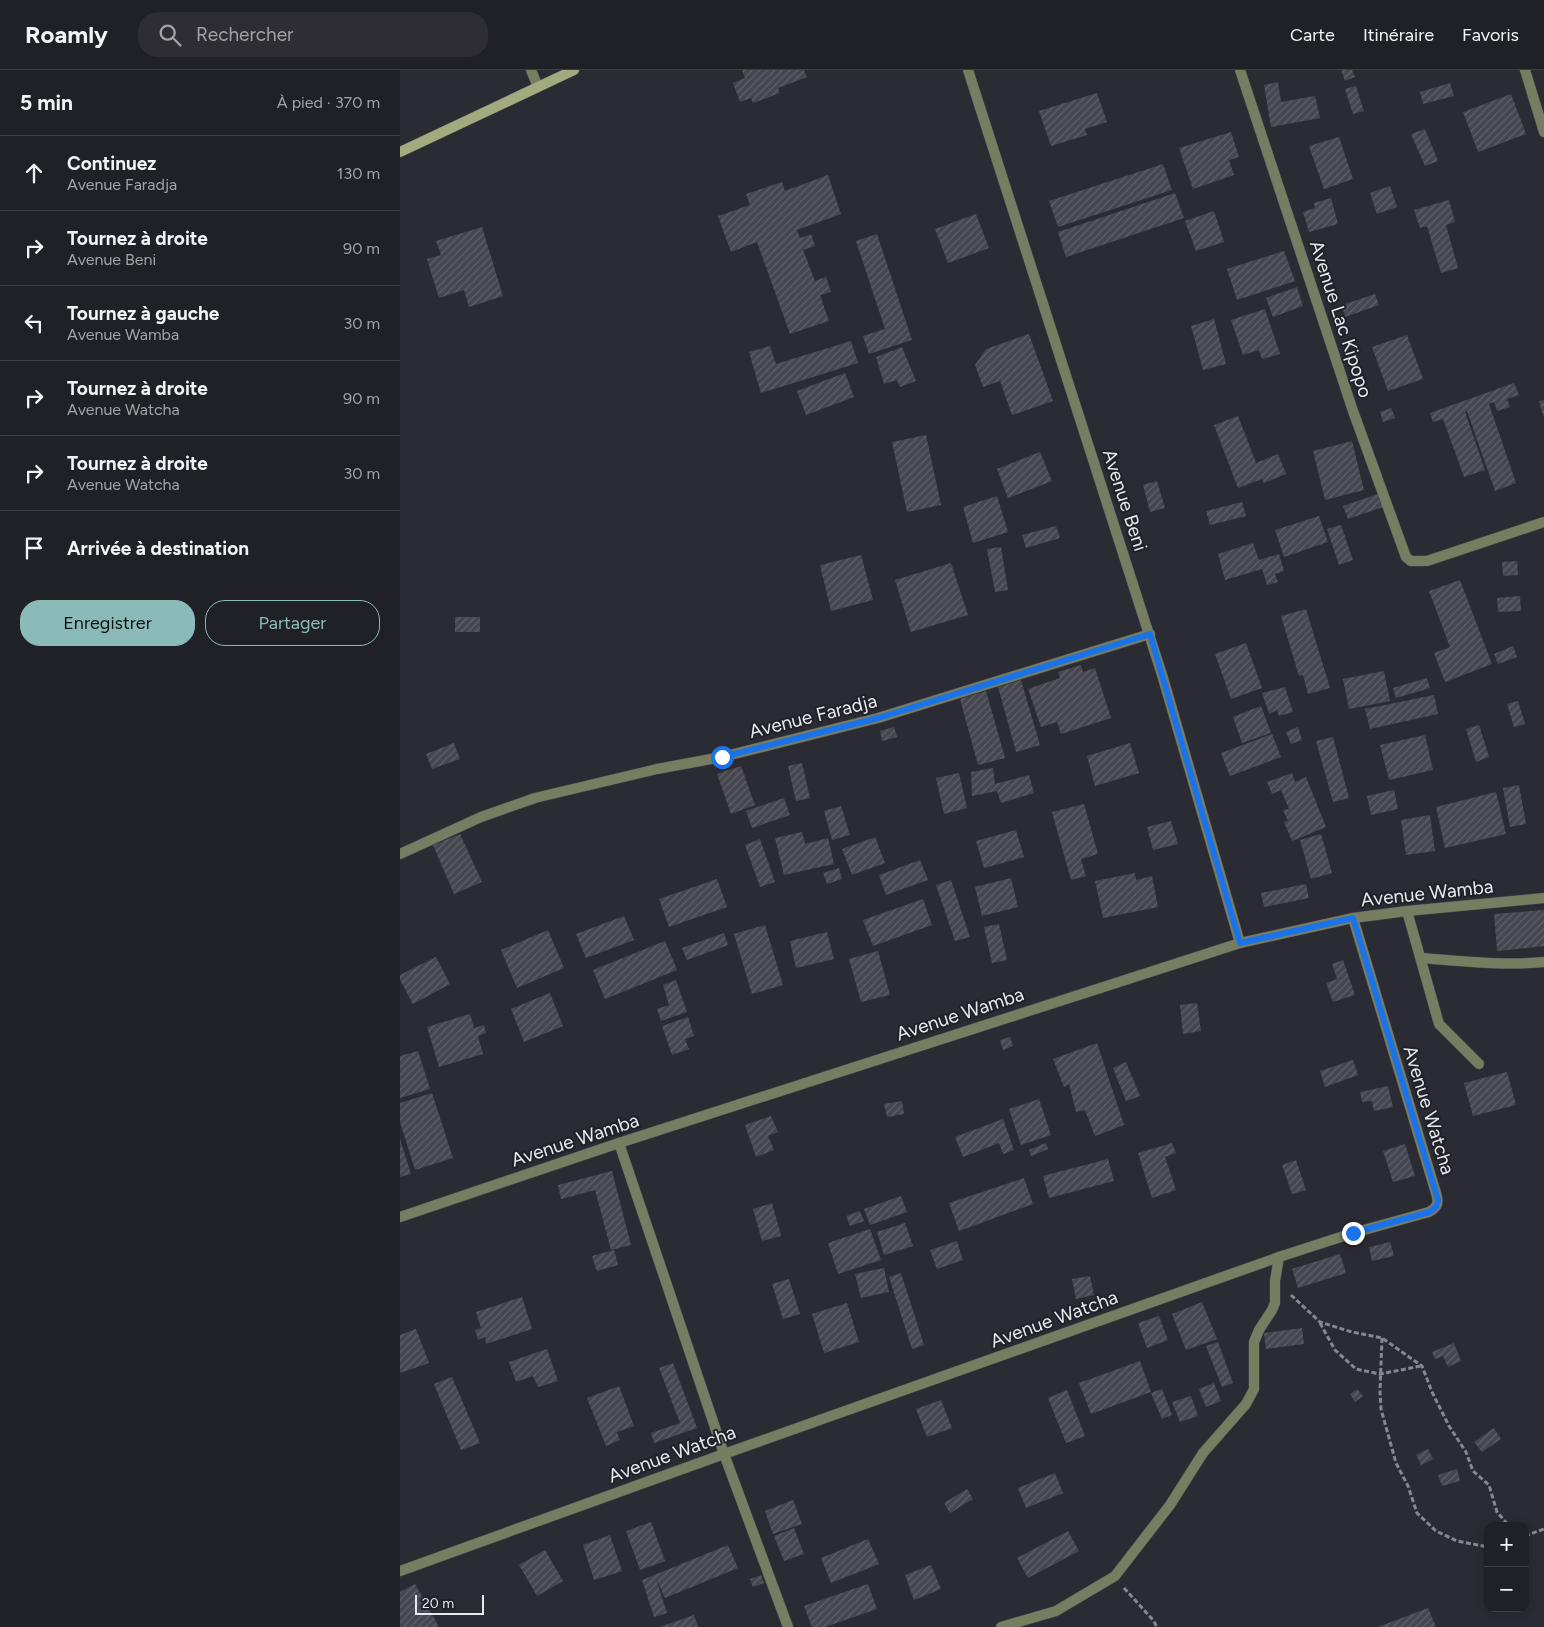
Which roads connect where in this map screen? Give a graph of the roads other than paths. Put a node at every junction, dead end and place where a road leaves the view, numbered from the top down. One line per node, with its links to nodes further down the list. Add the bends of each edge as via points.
1 (532, 70): 6 (street)
2 (574, 70): 6 (main road)
3 (968, 70): 10 (street, Avenue Beni)
4 (1240, 70): 9 (street, Avenue Lac Kipopo, via 1353,411 1405,554 1411,561 1427,561)
5 (1525, 70): 7 (street)
6 (538, 87): 8 (main road)
7 (1544, 132)
8 (400, 152)
9 (1544, 522)
10 (1150, 634): 11 (street, Avenue Faradja, via 878,718 722,757 535,798 481,817); 15 (street, Avenue Beni)
11 (400, 854)
12 (1544, 898): 13 (street, Avenue Wamba)
13 (1407, 911): 14 (street, Avenue Wamba); 16 (street)
14 (1353, 918): 15 (street, Avenue Wamba); 21 (street, Avenue Watcha, via 1438,1204 1429,1212)
15 (1240, 943): 19 (street, Avenue Wamba)
16 (1422, 958): 17 (street); 18 (street, via 1439,1024)
17 (1544, 962)
18 (1479, 1064)
19 (619, 1143): 20 (street, Avenue Wamba); 22 (street)
20 (400, 1217)
21 (1279, 1257): 22 (street, Avenue Watcha); 25 (street, via 1275,1303 1254,1342 1254,1388 1246,1404 1203,1453 1170,1505 1114,1576 1056,1611)
22 (724, 1454): 23 (street, Avenue Watcha); 24 (street)
23 (400, 1571)
24 (788, 1627)
25 (1001, 1627)

